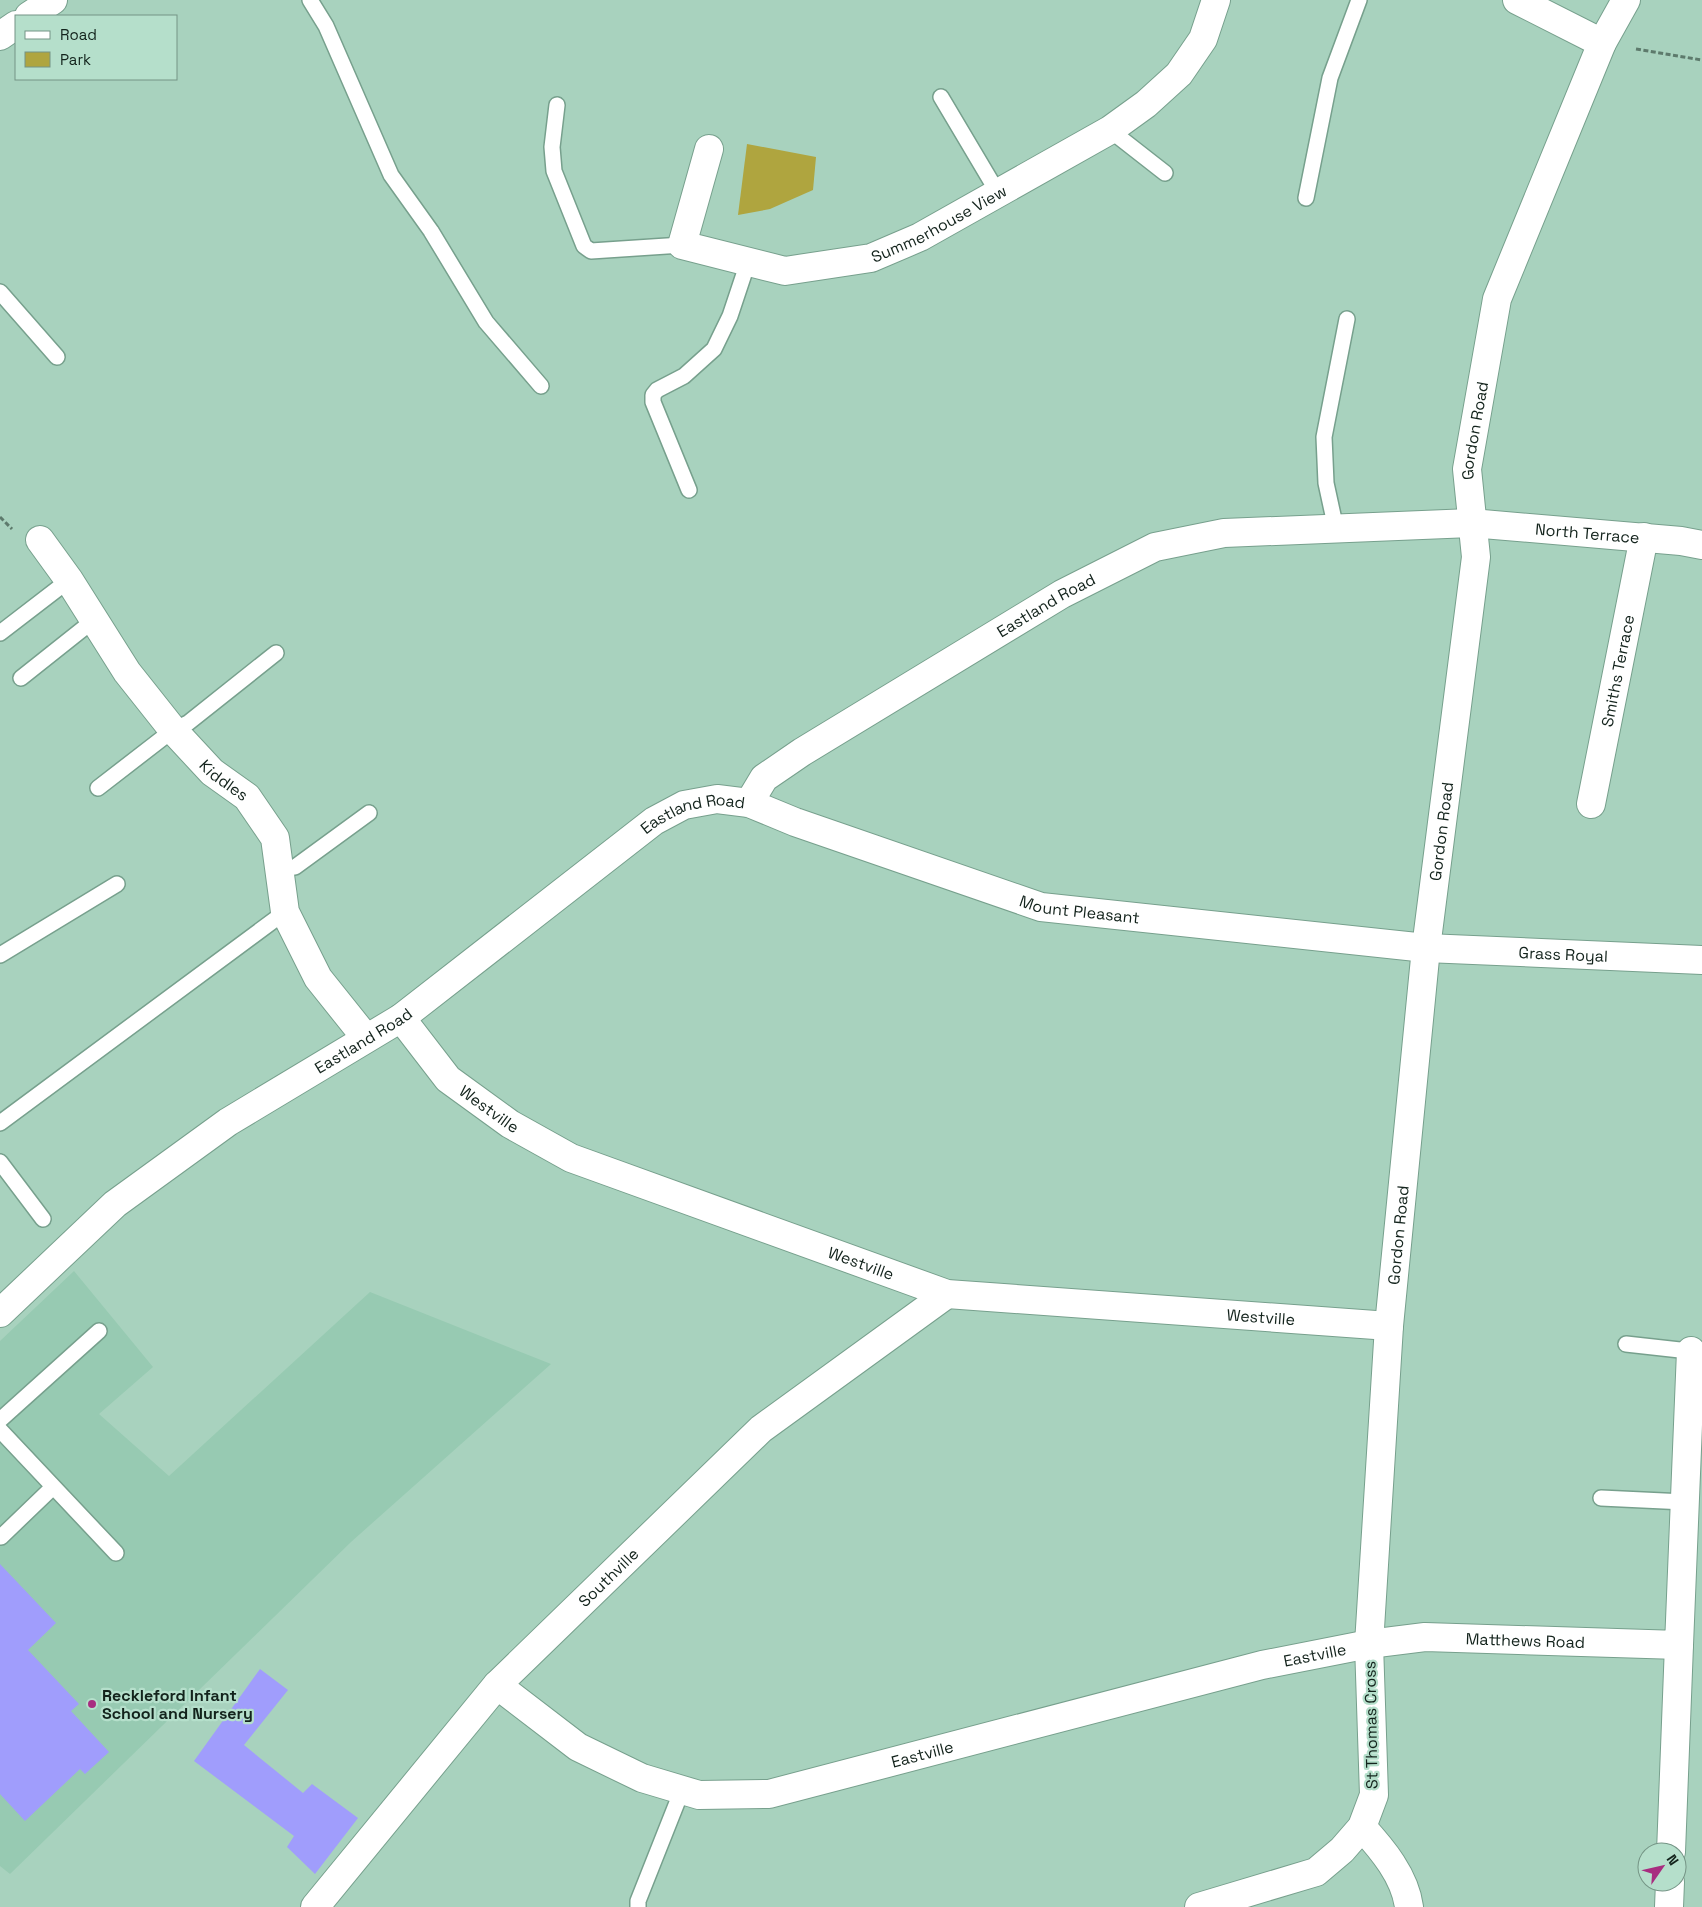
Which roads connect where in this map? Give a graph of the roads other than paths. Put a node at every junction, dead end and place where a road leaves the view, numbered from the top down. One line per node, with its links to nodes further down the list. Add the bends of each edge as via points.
1 (53, 0): 7 (street)
2 (310, 0): 23 (lane, via 326,26 391,175 431,231 486,322)
3 (1216, 0): 13 (street, Summerhouse View, via 1203,39 1179,74)
4 (1359, 0): 17 (lane, via 1330,78)
5 (1518, 0): 10 (street)
6 (1626, 0): 10 (street, Gordon Road)
7 (30, 15)
8 (15, 26): 9 (street)
9 (0, 36)
10 (1602, 44): 25 (street, Gordon Road, via 1497,299 1467,469)
11 (941, 97): 16 (lane)
12 (557, 105): 18 (lane, via 552,147 554,171 584,246 591,252)
13 (1110, 130): 15 (lane); 16 (street, Summerhouse View)
14 (709, 149): 18 (street)
15 (1166, 173)
16 (998, 193): 19 (street, Summerhouse View, via 920,237 872,258 785,271)
17 (1306, 198)
18 (682, 245): 19 (street, Summerhouse View)
19 (748, 262): 24 (lane, via 730,316 714,349 684,376 653,395 653,402)
20 (0, 292): 22 (lane)
21 (1347, 319): 26 (lane, via 1324,437 1326,483)
22 (57, 357)
23 (541, 386)
24 (690, 490)
25 (1472, 523): 26 (street, Eastland Road); 27 (street, North Terrace); 43 (street, Gordon Road, via 1476,557)
26 (1336, 529): 37 (street, Eastland Road, via 1224,533 1155,547 1062,594 802,752 764,778)
27 (1644, 537): 29 (street, North Terrace); 38 (street, Smiths Terrace)
28 (40, 540): 30 (street, Kiddles)
29 (1702, 545)
30 (69, 580): 31 (street, Kiddles); 32 (lane)
31 (94, 620): 34 (lane); 35 (street, Kiddles, via 127,672)
32 (0, 634)
33 (276, 653): 35 (lane, via 188,723)
34 (21, 678)
35 (173, 730): 36 (lane); 40 (street, Kiddles, via 212,772 247,797 275,838)
36 (98, 788)
37 (749, 803): 43 (street, Mount Pleasant, via 1042,908); 46 (street, Eastland Road, via 717,799 684,805 654,821)
38 (1592, 804)
39 (369, 813): 40 (lane, via 295,867)
40 (279, 870): 42 (street, Kiddles)
41 (117, 884): 44 (lane)
42 (285, 912): 47 (street, Kiddles, via 318,978); 48 (lane)
43 (1426, 948): 45 (street, Grass Royal); 53 (street, Gordon Road)
44 (0, 955)
45 (1702, 960)
46 (400, 1018): 47 (street, Eastland Road); 51 (street, Westville, via 448,1079 510,1124 571,1158)
47 (366, 1038): 52 (street, Eastland Road, via 228,1122 116,1204)
48 (0, 1123)
49 (0, 1162): 50 (lane)
50 (43, 1219)
51 (947, 1294): 53 (street, Westville); 66 (street, Southville, via 761,1429)
52 (0, 1313)
53 (1389, 1326): 64 (street, Gordon Road)
54 (99, 1331): 57 (lane)
55 (1626, 1344): 56 (lane)
56 (1697, 1351): 61 (street)
57 (0, 1420)
58 (0, 1430): 59 (lane)
59 (53, 1487): 62 (lane); 63 (lane)
60 (1601, 1498): 61 (lane)
61 (1685, 1502): 65 (street)
62 (1, 1537)
63 (116, 1553)
64 (1369, 1644): 65 (street, Matthews Road, via 1425,1637); 67 (street, Eastville, via 1262,1664 768,1794 699,1795); 68 (street, St Thomas Cross, via 1374,1795)
65 (1679, 1645): 69 (street)
66 (497, 1685): 67 (street, Eastville, via 578,1747 642,1778); 71 (street, Southville)
67 (682, 1790): 72 (lane)
68 (1362, 1826): 73 (street, St Thomas Cross, via 1342,1850 1316,1872); 74 (street, via 1387,1855 1408,1895)
69 (1671, 1842)
70 (1669, 1892): 75 (street)
71 (315, 1907)
72 (638, 1907)
73 (1198, 1907)
74 (1409, 1907)
75 (1668, 1907)

